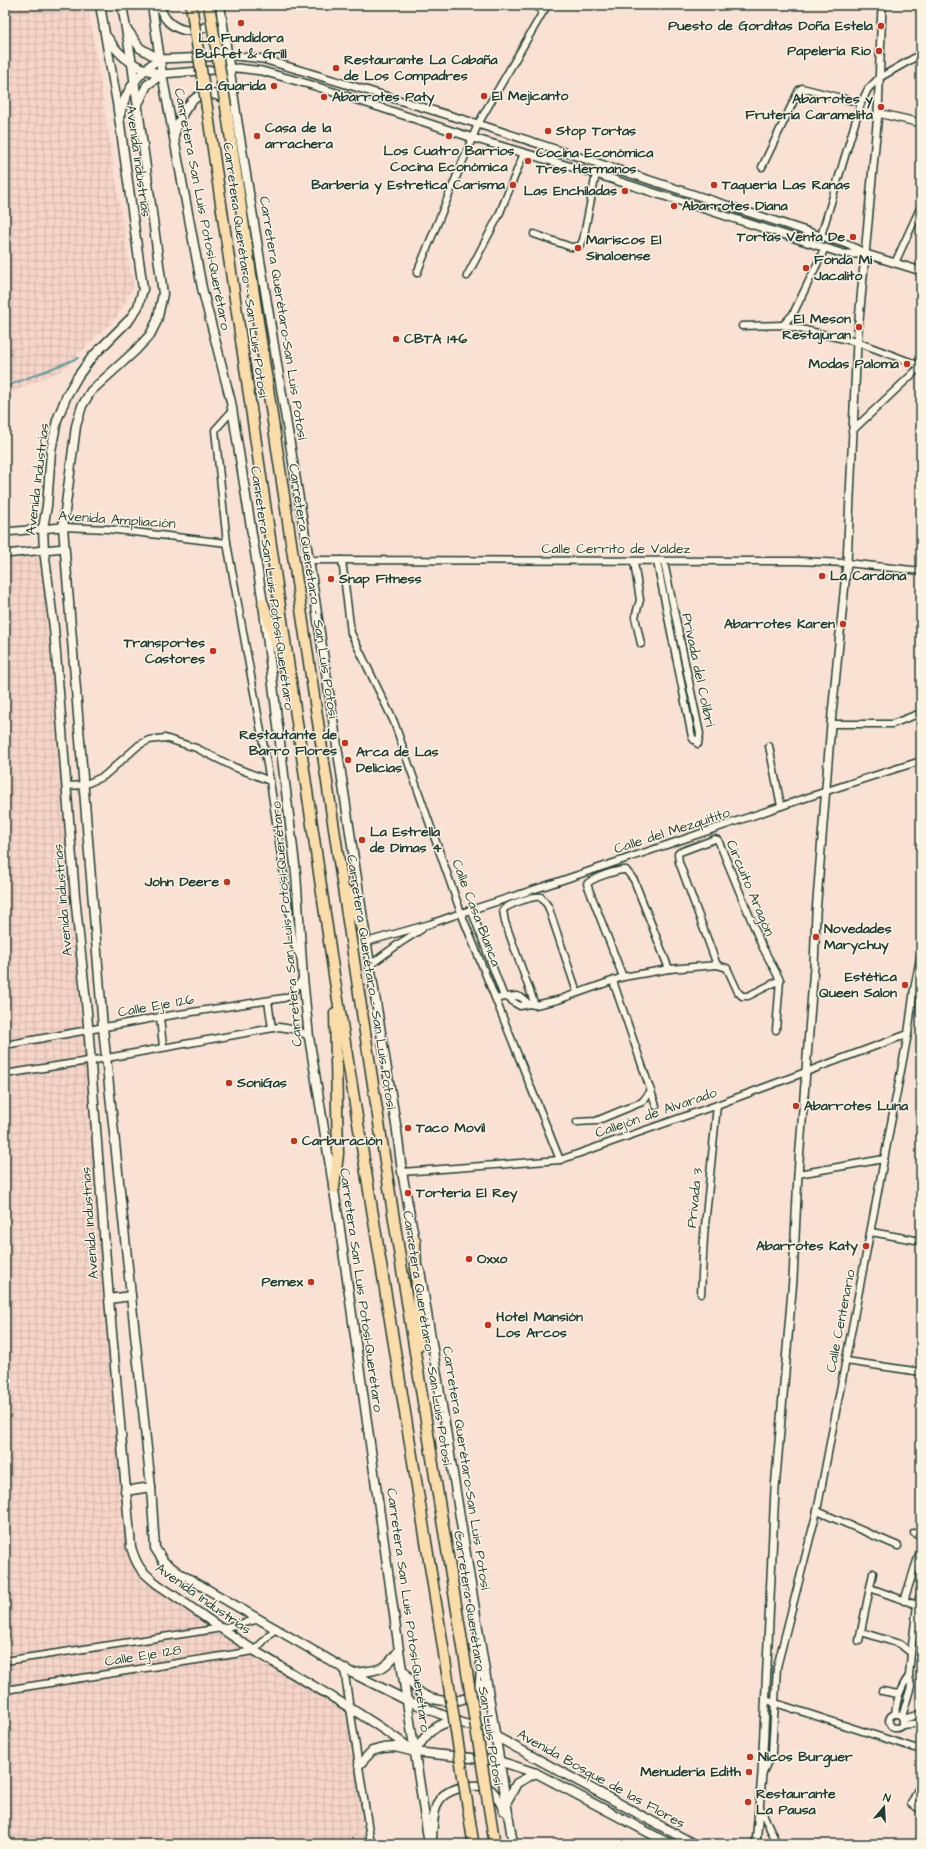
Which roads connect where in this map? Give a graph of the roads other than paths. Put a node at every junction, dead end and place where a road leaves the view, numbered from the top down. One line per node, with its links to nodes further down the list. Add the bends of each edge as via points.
1 (100, 5): 12 (main road, Avenida Industrias)
2 (122, 5): 11 (main road, Avenida Industrias)
3 (152, 5): 15 (main road, Carretera San Luis Potosí-Querétaro)
4 (160, 5): 9 (main road, via 163,18 171,25 190,31 205,27 213,21)
5 (191, 5): 77 (highway, Carretera Querétaro - San Luis Potosí, bridge)
6 (209, 5): 89 (highway, Carretera Querétaro - San Luis Potosí, bridge)
7 (532, 5): 10 (street)
8 (882, 5): 20 (street)
9 (220, 7): 14 (main road, Carretera Querétaro-San Luis Potosí)
10 (546, 8): 28 (street)
11 (126, 26): 15 (main road, via 140,48); 16 (main road, Avenida Industrias)
12 (106, 34): 16 (main road, via 114,48); 26 (main road, Avenida Industrias)
13 (921, 54): 20 (street)
14 (228, 56): 15 (street); 18 (main road, Carretera Querétaro-San Luis Potosí); 28 (street, via 263,59)
15 (159, 59): 17 (main road); 19 (main road, Carretera San Luis Potosí-Querétaro)
16 (132, 64): 17 (main road); 21 (main road, Avenida Industrias)
17 (145, 69): 19 (main road); 21 (main road)
18 (230, 69): 19 (street); 25 (main road, Carretera Querétaro-San Luis Potosí); 30 (street, via 247,68 315,86)
19 (162, 74): 23 (main road, via 147,85); 29 (main road, Carretera San Luis Potosí-Querétaro)
20 (879, 78): 22 (street, via 868,89); 24 (street)
21 (135, 81): 23 (main road, Avenida Industrias); 26 (main road, via 125,98)
22 (861, 103): 32 (street, via 802,88 798,90); 40 (street)
23 (138, 105): 53 (main road, Avenida Industrias, via 161,276 161,306 150,335 91,391 82,406 76,426)
24 (878, 113): 27 (street); 42 (street)
25 (237, 119): 29 (main road, via 231,105 223,98 202,95 192,100 184,109); 60 (main road, Carretera Querétaro-San Luis Potosí)
26 (120, 122): 54 (main road, Avenida Industrias, via 143,289 138,307 130,319 92,357 67,395 57,420)
27 (921, 123)
28 (478, 124): 30 (street); 34 (street)
29 (173, 136): 51 (main road, Carretera San Luis Potosí-Querétaro, via 202,288)
30 (473, 138): 31 (street); 45 (street)
31 (524, 153): 33 (street); 46 (street, via 499,215)
32 (762, 167)
33 (596, 174): 35 (street); 39 (street, via 580,246 571,247)
34 (686, 192): 35 (street); 37 (street)
35 (683, 202): 38 (street)
36 (921, 206): 43 (street)
37 (780, 223): 38 (street); 40 (street)
38 (777, 232): 41 (street)
39 (534, 234)
40 (821, 236): 42 (street, via 847,244)
41 (825, 248): 42 (street, via 844,254); 47 (street, via 793,314)
42 (866, 254): 43 (street); 49 (street)
43 (895, 263): 44 (street)
44 (921, 271)
45 (417, 273)
46 (467, 276)
47 (784, 325): 48 (street); 49 (street)
48 (742, 326)
49 (857, 342): 50 (street); 52 (street)
50 (921, 366): 52 (street)
51 (232, 411): 56 (street, via 215,430); 69 (main road, Carretera San Luis Potosí-Querétaro)
52 (852, 431): 65 (street)
53 (63, 527): 54 (street, Avenida Ampliación); 56 (street, Avenida Ampliación, via 108,529); 57 (main road, Avenida Industrias)
54 (43, 528): 55 (street, Avenida Ampliación); 58 (main road, Avenida Industrias)
55 (5, 532)
56 (227, 543): 84 (street)
57 (64, 548): 58 (street); 85 (main road, Avenida Industrias)
58 (44, 550): 59 (street); 86 (main road, Avenida Industrias, via 54,628)
59 (5, 554)
60 (309, 560): 61 (street, Calle Cerrito de Valdez); 93 (main road, Carretera Querétaro-San Luis Potosí)
61 (342, 560): 62 (street, Calle Cerrito de Valdez); 91 (street, Calle Casa Blanca, via 351,634 394,722)
62 (634, 562): 63 (street, Calle Cerrito de Valdez); 72 (street, via 640,600 635,617)
63 (657, 562): 64 (street, Calle Cerrito de Valdez); 68 (street, Privada del Colibrí)
64 (664, 562): 65 (street, Calle Cerrito de Valdez); 67 (street, Privada del Colibrí)
65 (847, 563): 66 (street, Calle Cerrito de Valdez); 81 (street)
66 (921, 571)
67 (669, 584): 68 (street); 70 (street, Privada del Colibrí)
68 (661, 585): 71 (street, Privada del Colibrí)
69 (263, 603): 77 (highway); 95 (main road, Carretera San Luis Potosí-Querétaro, via 296,873)
70 (678, 632): 71 (street); 73 (street, Privada del Colibrí)
71 (671, 634): 74 (street, Privada del Colibrí)
72 (641, 644)
73 (686, 669): 74 (street); 75 (street, Privada del Colibrí)
74 (678, 671): 76 (street, Privada del Colibrí)
75 (688, 679): 76 (street); 78 (street, Privada del Colibrí)
76 (680, 681): 79 (street, Privada del Colibrí)
77 (294, 694): 99 (highway, Carretera Querétaro - San Luis Potosí)
78 (695, 712): 79 (street); 79 (street, Privada del Colibrí, via 700,734 698,742 692,738)
79 (686, 713)
80 (918, 714): 81 (street, via 892,724)
81 (831, 724): 87 (street)
82 (769, 746): 88 (street)
83 (921, 761): 87 (street, Calle del Mezquitito)
84 (270, 781): 85 (street, via 196,748 165,738 149,740 139,745 104,776); 95 (street, via 294,944)
85 (84, 785): 86 (street); 112 (main road, Avenida Industrias)
86 (67, 786): 115 (main road, Avenida Industrias)
87 (826, 790): 88 (street, Calle del Mezquitito); 122 (street)
88 (781, 806): 90 (street, Calle del Mezquitito)
89 (341, 874): 93 (highway); 141 (highway, Carretera Querétaro - San Luis Potosí)
90 (471, 909): 91 (street, Calle del Mezquitito); 107 (street)
91 (461, 912): 92 (street, Calle del Mezquitito); 108 (street, Calle Casa Blanca)
92 (430, 924): 93 (street, Calle del Mezquitito); 97 (street, Calle del Mezquitito, via 400,942)
93 (366, 939): 97 (main road, Carretera Querétaro-San Luis Potosí)
94 (921, 953): 104 (street, Calle Centenario)
95 (302, 962): 101 (main road, Carretera San Luis Potosí-Querétaro)
96 (717, 965): 98 (street); 102 (street, via 728,968 738,992 745,997); 102 (street, Circuito Aragón, via 678,858 678,854 683,850 715,839 718,840 762,946)
97 (370, 966): 130 (main road, Carretera Querétaro-San Luis Potosí)
98 (669, 969): 100 (street); 100 (street, via 634,880 626,870 620,870 587,884)
99 (334, 975): 132 (highway, via 338,1154); 199 (highway, Carretera Querétaro - San Luis Potosí, bridge)
100 (623, 977): 103 (street)
101 (303, 978): 109 (street, Calle Eje 126, via 290,996); 117 (main road, Carretera San Luis Potosí-Querétaro)
102 (780, 980): 114 (street)
103 (613, 981): 106 (street); 124 (street)
104 (914, 989): 105 (street); 116 (street, Calle Centenario)
105 (921, 991)
106 (578, 992): 110 (street, via 558,1000); 110 (street, via 548,906 541,897 536,896 502,910)
107 (507, 997): 108 (street); 110 (street, via 517,996)
108 (496, 999): 129 (street, Calle Casa Blanca)
109 (268, 1001): 111 (street, Calle Eje 126); 113 (street)
110 (532, 1004)
111 (160, 1017): 112 (street, Calle Eje 126); 119 (street)
112 (103, 1028): 115 (street, Calle Eje 126); 120 (main road, Avenida Industrias)
113 (272, 1028): 117 (street, via 290,1028); 119 (street)
114 (776, 1030)
115 (88, 1031): 118 (street, Calle Eje 126); 121 (main road, Avenida Industrias)
116 (908, 1034): 122 (street, Callejón de Alvarado); 128 (street, Calle Centenario)
117 (309, 1037): 132 (main road, Carretera San Luis Potosí-Querétaro)
118 (5, 1045)
119 (164, 1047): 120 (street)
120 (107, 1058): 121 (street); 137 (main road, Avenida Industrias)
121 (90, 1060): 123 (street); 138 (main road, Avenida Industrias)
122 (807, 1072): 125 (street, Callejón de Alvarado); 131 (street)
123 (5, 1074)
124 (651, 1091): 126 (street); 127 (street, via 642,1102 596,1121)
125 (717, 1105): 129 (street, Callejón de Alvarado); 136 (street, Privada 3)
126 (656, 1106)
127 (577, 1122)
128 (884, 1159): 131 (street); 133 (street, Calle Centenario)
129 (560, 1160): 130 (street, Callejón de Alvarado)
130 (402, 1172): 134 (main road, Carretera Querétaro-San Luis Potosí)
131 (798, 1174): 170 (street, via 793,1279 775,1489)
132 (334, 1188): 163 (main road, Carretera San Luis Potosí-Querétaro)
133 (871, 1232): 135 (street); 139 (street, Calle Centenario)
134 (415, 1241): 141 (highway); 160 (main road, Carretera Querétaro-San Luis Potosí)
135 (921, 1241)
136 (701, 1294)
137 (131, 1296): 138 (main road); 142 (main road, Avenida Industrias)
138 (109, 1299): 143 (main road, Avenida Industrias)
139 (846, 1361): 140 (street); 144 (street, Calle Centenario)
140 (921, 1372)
141 (420, 1389): 198 (highway, Carretera Querétaro - San Luis Potosí, bridge)
142 (151, 1487): 143 (main road); 154 (main road, Avenida Industrias, via 155,1548 164,1562)
143 (125, 1491): 155 (main road, Avenida Industrias, via 131,1547 136,1565 157,1584)
144 (817, 1511): 147 (street); 167 (street, Calle Centenario)
145 (914, 1532): 146 (street)
146 (921, 1535)
147 (898, 1546)
148 (921, 1548): 152 (street)
149 (873, 1573): 150 (street)
150 (870, 1588): 152 (street); 157 (street)
151 (921, 1592): 153 (street)
152 (904, 1601): 153 (street)
153 (917, 1605): 158 (street)
154 (260, 1618): 155 (street, Calle Eje 128); 156 (main road, Avenida Industrias)
155 (222, 1628): 162 (main road, Avenida Industrias); 165 (street, Calle Eje 128)
156 (276, 1628): 162 (street); 168 (main road, Avenida Industrias)
157 (861, 1632): 159 (street); 161 (street)
158 (913, 1640): 161 (street); 164 (street)
159 (859, 1641)
160 (482, 1642): 166 (main road, via 480,1681 477,1690 464,1698 440,1701 421,1694 412,1684); 185 (main road, Carretera Querétaro-San Luis Potosí)
161 (900, 1644): 164 (street)
162 (254, 1650): 172 (street, Calle Eje 128); 178 (main road, Avenida Industrias)
163 (399, 1650): 166 (main road, Carretera San Luis Potosí-Querétaro); 169 (main road, via 383,1668)
164 (911, 1653): 171 (street)
165 (5, 1661)
166 (402, 1665): 175 (main road, Carretera San Luis Potosí-Querétaro)
167 (777, 1667): 170 (street); 177 (street, Calle Centenario)
168 (344, 1669): 169 (main road, Avenida Industrias); 178 (street)
169 (352, 1673): 175 (main road, Avenida Industrias)
170 (767, 1674): 176 (street)
171 (909, 1676): 174 (street); 182 (street, via 911,1686)
172 (5, 1690)
173 (882, 1691): 174 (street)
174 (898, 1694): 179 (street)
175 (408, 1700): 181 (main road, Avenida Bosque de las Flores); 188 (main road, Carretera San Luis Potosí-Querétaro)
176 (766, 1700): 177 (street); 192 (street)
177 (775, 1702): 186 (street); 192 (street, Calle Centenario, via 772,1753)
178 (351, 1708): 188 (main road, Avenida Industrias, via 387,1730); 190 (street)
179 (895, 1714): 182 (street); 184 (street, via 889,1720)
180 (921, 1714): 182 (street)
181 (458, 1720): 185 (main road, Avenida Bosque de las Flores); 188 (main road, via 443,1723 429,1732)
182 (902, 1720): 183 (street); 184 (street, via 897,1728)
183 (921, 1723)
184 (892, 1727): 186 (street)
185 (495, 1736): 189 (main road, Carretera Querétaro-San Luis Potosí); 204 (main road, Avenida Bosque de las Flores)
186 (887, 1739): 187 (street)
187 (921, 1750)
188 (415, 1752): 189 (main road, Avenida Bosque de las Flores); 190 (main road, Avenida Bosque de las Flores, via 395,1747 383,1748 372,1752); 201 (main road, Carretera San Luis Potosí-Querétaro)
189 (499, 1761): 191 (main road, Avenida Bosque de las Flores); 194 (main road, Carretera Querétaro-San Luis Potosí)
190 (359, 1765): 200 (street)
191 (536, 1773): 194 (main road, via 517,1783); 203 (main road, Avenida Bosque de las Flores)
192 (762, 1774): 195 (street)
193 (921, 1783): 196 (street, via 911,1804)
194 (506, 1804): 197 (main road, Carretera Querétaro-San Luis Potosí)
195 (760, 1805): 205 (street); 206 (street)
196 (921, 1810)
197 (509, 1820): 201 (main road, via 490,1789 481,1786 457,1788 446,1792 436,1806); 202 (main road, Carretera Querétaro-San Luis Potosí)
198 (494, 1841)
199 (473, 1843)
200 (371, 1844)
201 (430, 1844)
202 (513, 1844)
203 (670, 1844)
204 (694, 1844)
205 (756, 1844)
206 (777, 1844)

